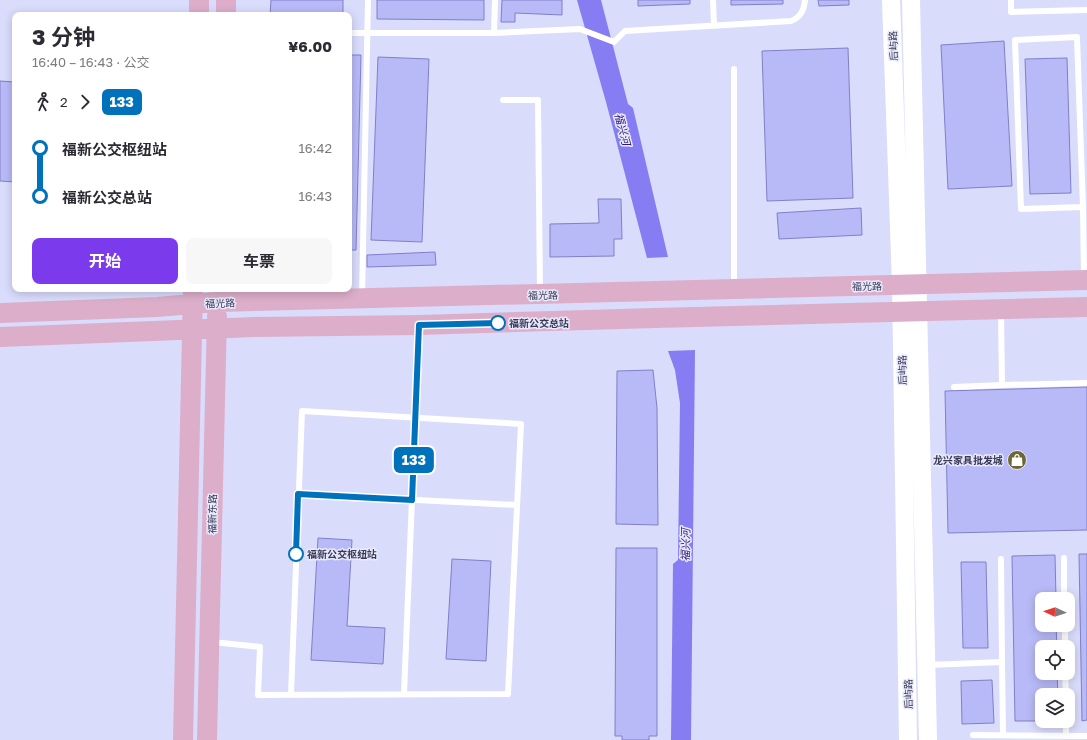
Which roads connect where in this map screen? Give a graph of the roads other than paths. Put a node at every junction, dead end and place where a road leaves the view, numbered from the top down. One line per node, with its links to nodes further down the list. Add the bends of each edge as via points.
1 (199, 0): 11 (main road)
2 (226, 0): 12 (main road)
3 (368, 0): 15 (lane)
4 (495, 0): 16 (lane)
5 (714, 0): 13 (lane)
6 (805, 0): 13 (lane, via 803,11 798,18 791,21)
7 (891, 0): 21 (main road, 后屿路)
8 (911, 0): 21 (main road, 后屿路)
9 (1011, 0): 10 (lane, via 1012,12)
10 (1087, 10)
11 (199, 12)
12 (226, 12)
13 (714, 25): 16 (lane, via 625,31 614,42 580,29)
14 (352, 33): 15 (lane)
15 (367, 33): 16 (lane); 26 (lane)
16 (494, 34)
17 (734, 69): 22 (lane)
18 (502, 100): 23 (lane, via 538,100)
19 (1083, 207): 19 (lane, via 1077,37 1015,40 1021,209); 20 (lane)
20 (1086, 280): 21 (main road, 福光路)
21 (910, 285): 22 (main road, 福光路); 29 (main road, 后屿路)
22 (734, 289): 23 (main road, 福光路)
23 (540, 295): 26 (main road, 福光路)
24 (193, 296): 25 (main road, 福光路); 30 (main road, 福光路, via 157,307); 32 (main road)
25 (217, 296): 26 (main road, 福光路); 33 (main road, 福新东路)
26 (362, 298)
27 (1087, 307): 28 (main road)
28 (1001, 309): 29 (main road); 36 (lane)
29 (910, 311): 31 (main road); 47 (main road, 后屿路); 53 (main road, 后屿路)
30 (0, 312)
31 (419, 325): 33 (main road); 38 (lane)
32 (191, 329): 33 (main road); 34 (main road); 57 (main road)
33 (217, 329): 45 (main road, 福新东路)
34 (0, 337)
35 (1087, 383): 36 (lane)
36 (1002, 385): 37 (lane)
37 (954, 387)
38 (415, 417): 39 (lane, via 302,411); 40 (lane); 41 (lane, via 521,424)
39 (298, 494): 40 (lane); 49 (lane)
40 (412, 500): 41 (lane); 48 (lane)
41 (517, 505): 48 (lane, via 508,694)
42 (1001, 558): 46 (lane)
43 (1064, 558): 44 (lane)
44 (1064, 592)
45 (209, 642): 49 (lane, via 260,647 258,695); 58 (main road, 福新东路)
46 (1002, 662): 47 (lane); 52 (lane)
47 (927, 665): 56 (main road, 后屿路)
48 (404, 694): 49 (lane)
49 (292, 695)
50 (1066, 728): 54 (lane)
51 (973, 735): 52 (lane)
52 (1003, 735): 54 (lane)
53 (908, 736)
54 (1066, 736): 55 (lane)
55 (1087, 736)
56 (928, 737)
57 (183, 740)
58 (207, 740)

